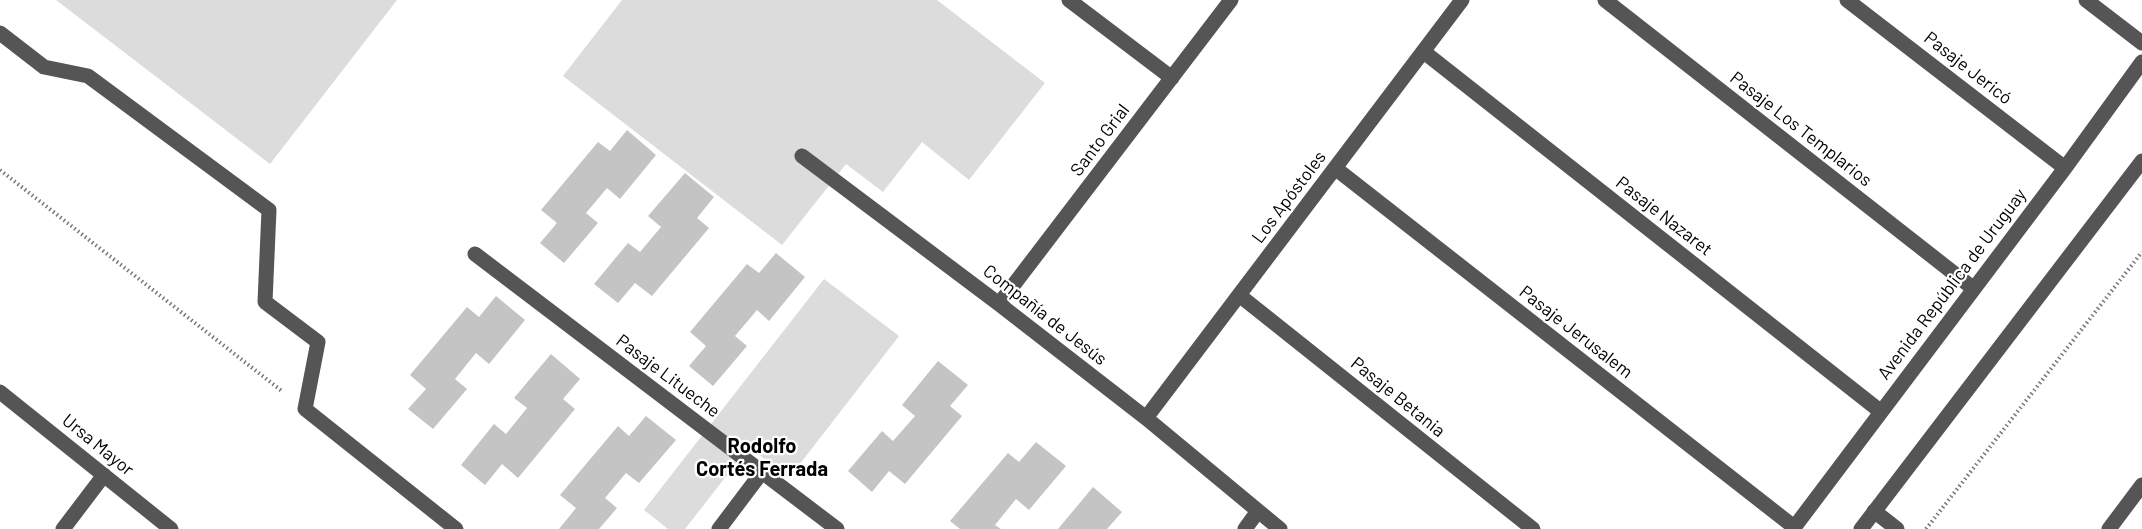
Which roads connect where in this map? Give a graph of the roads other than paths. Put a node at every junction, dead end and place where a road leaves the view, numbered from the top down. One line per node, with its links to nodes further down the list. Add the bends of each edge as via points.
1 (1069, 0): 11 (street)
2 (1231, 0): 11 (street, Santo Grial)
3 (1462, 0): 9 (street, Los Apóstoles)
4 (1605, 0): 17 (street, Pasaje Los Templarios)
5 (1847, 0): 15 (street, Pasaje Jericó)
6 (2086, 0): 8 (street)
7 (0, 33): 31 (street, via 44,67 88,76 269,210 265,302 318,342 305,409)
8 (2142, 43)
9 (1424, 52): 14 (street, Los Apóstoles); 21 (street, Pasaje Nazaret)
10 (2142, 62): 15 (street, Avenida República de Uruguay)
11 (1172, 78): 19 (street, Santo Grial)
12 (802, 156): 19 (street, Compañía de Jesús)
13 (2142, 161): 27 (street)
14 (1335, 168): 18 (street, Los Apóstoles); 28 (street, Pasaje Jerusalem)
15 (2065, 168): 17 (street, Avenida República de Uruguay)
16 (475, 255): 23 (street, Pasaje Litueche)
17 (1974, 289): 21 (street, Avenida República de Uruguay)
18 (1239, 295): 22 (street, Los Apóstoles); 36 (street, Pasaje Betania)
19 (999, 304): 22 (street, Compañía de Jesús)
20 (0, 392): 24 (street, Ursa Mayor)
21 (1880, 411): 28 (street, Avenida República de Uruguay)
22 (1146, 418): 26 (street, Compañía de Jesús)
23 (762, 472): 32 (street); 33 (street, Pasaje Litueche)
24 (104, 475): 29 (street); 30 (street, Ursa Mayor)
25 (2142, 485): 39 (street)
26 (1258, 511): 34 (street); 35 (street, Compañía de Jesús)
27 (1874, 511): 37 (street); 38 (street)
28 (1793, 528)
29 (63, 529)
30 (171, 529)
31 (456, 529)
32 (719, 529)
33 (837, 529)
34 (1245, 529)
35 (1280, 529)
36 (1533, 529)
37 (1861, 529)
38 (1897, 529)
39 (2109, 529)

